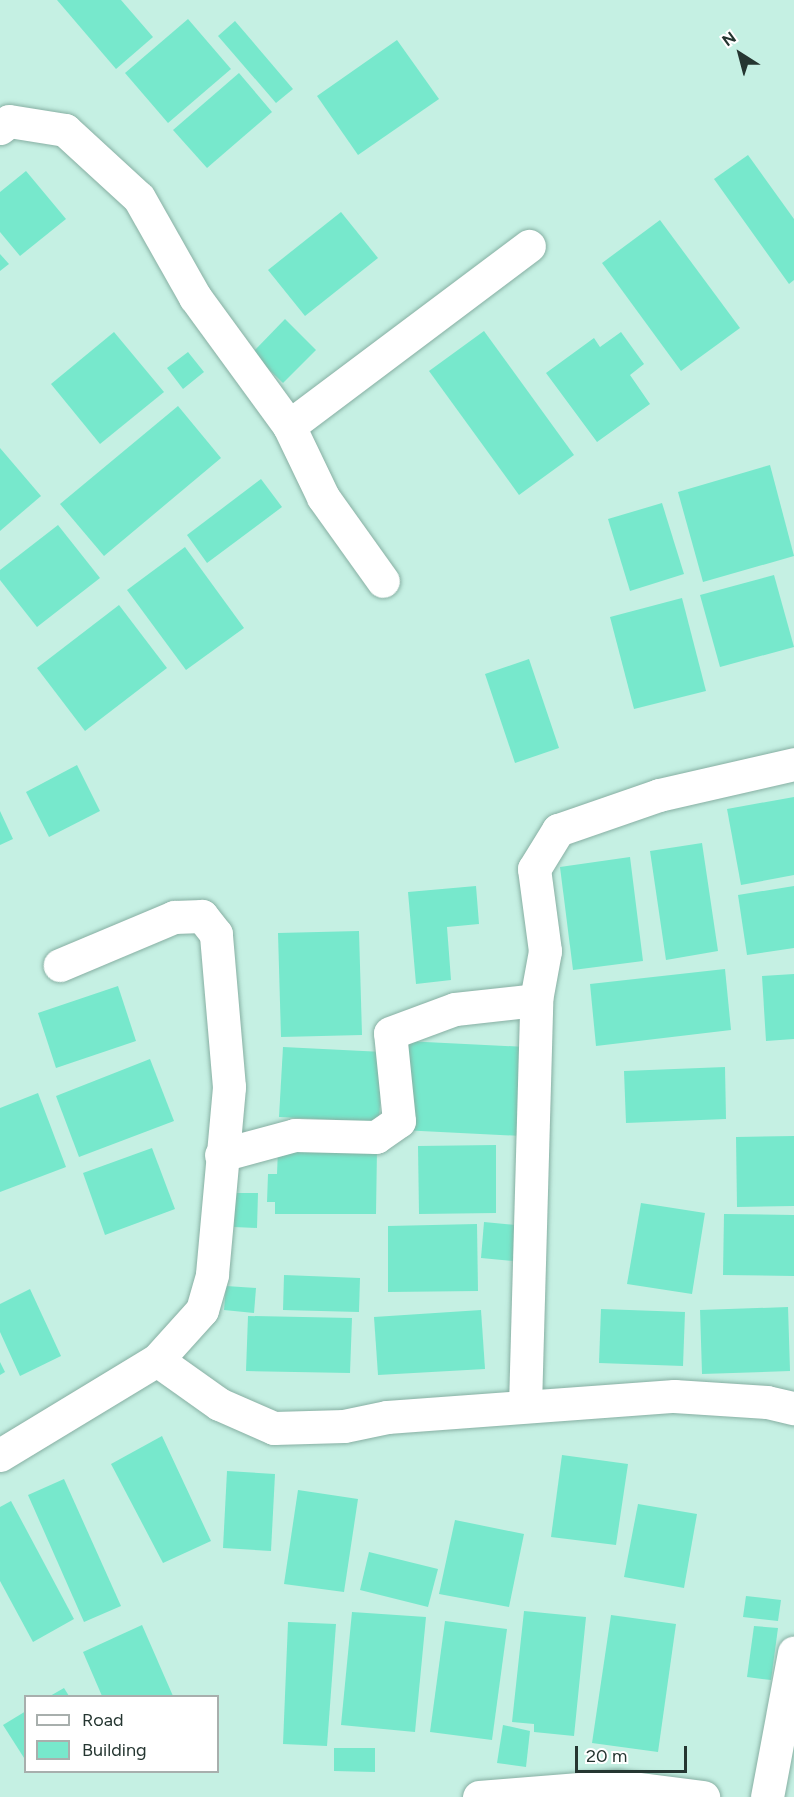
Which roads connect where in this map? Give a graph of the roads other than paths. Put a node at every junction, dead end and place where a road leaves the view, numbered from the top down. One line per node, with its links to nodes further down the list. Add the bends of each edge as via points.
1 (0, 128): 3 (street, via 9,121 65,130 139,198 195,297)
2 (529, 246): 3 (street)
3 (289, 426): 4 (street, via 323,497)
4 (383, 581)
5 (794, 764): 7 (street, via 659,795 558,830 534,869 545,951)
6 (60, 965): 8 (street, via 174,917 202,916 216,934 229,1087)
7 (536, 1000): 8 (street, via 454,1009 390,1033 399,1121 376,1137 295,1135); 10 (street)
8 (221, 1155): 9 (street, via 212,1274 202,1310)
9 (157, 1360): 10 (street, via 219,1404 274,1428 344,1426 387,1417); 12 (street)
10 (525, 1406): 11 (street, via 674,1396 767,1402)
11 (794, 1408)
12 (0, 1455)
13 (794, 1653): 16 (street)
14 (479, 1797): 15 (street, via 617,1786)
15 (703, 1797)
16 (767, 1797)

